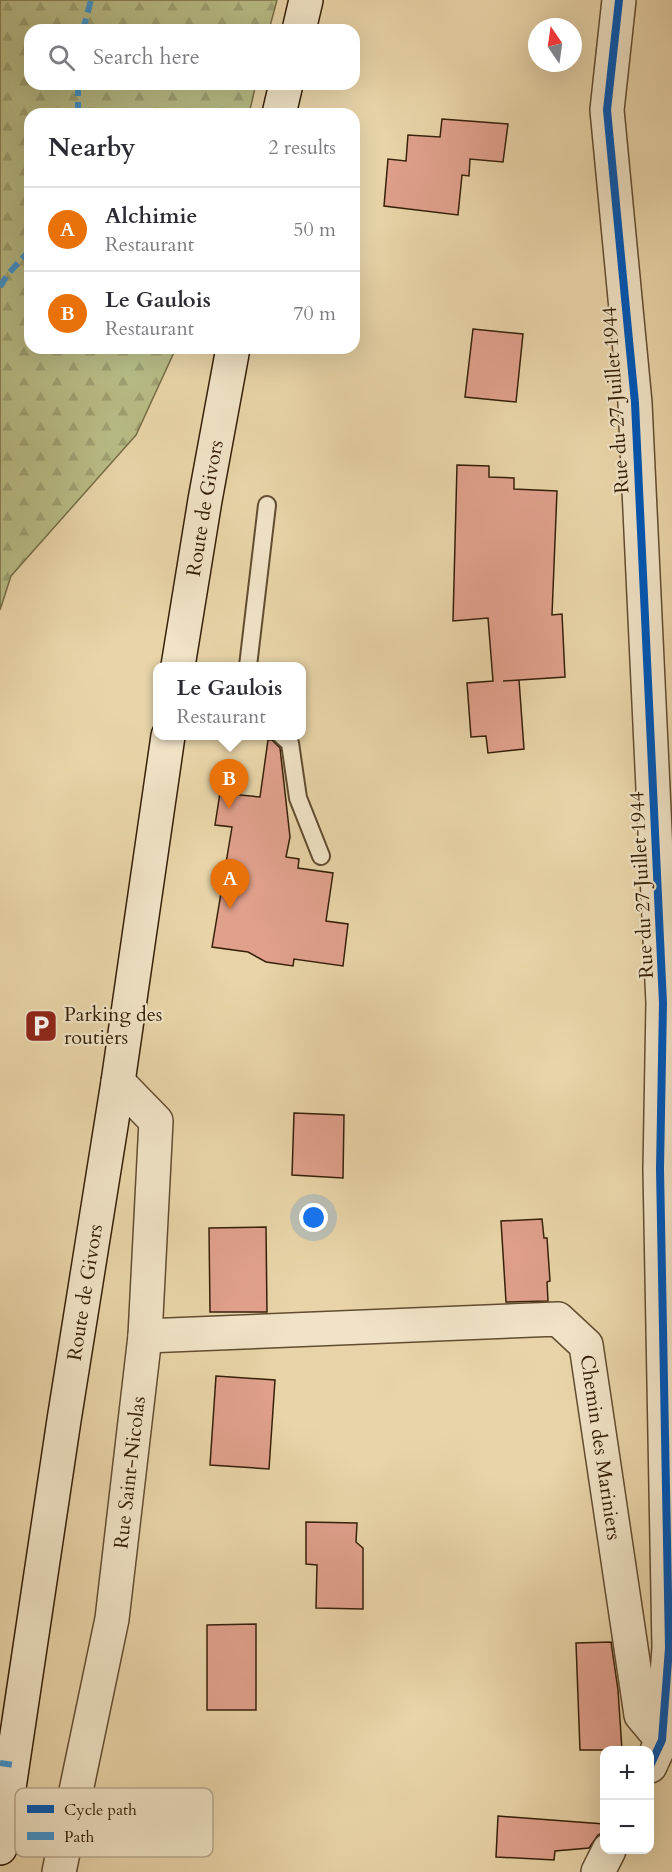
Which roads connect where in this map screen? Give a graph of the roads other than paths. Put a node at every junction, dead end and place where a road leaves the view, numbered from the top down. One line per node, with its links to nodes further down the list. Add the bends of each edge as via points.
1 (306, 0): 3 (street)
2 (618, 0): 13 (street, Rue du 27 Juillet 1944, via 607,110 634,403)
3 (300, 24)
4 (285, 90): 5 (street)
5 (280, 108)
6 (232, 354): 8 (street, Route de Givors)
7 (267, 505): 9 (lane)
8 (179, 662)
9 (248, 662)
10 (167, 740): 14 (street, Route de Givors)
11 (287, 740): 12 (lane, via 298,798)
12 (321, 856)
13 (668, 1003): 16 (street, Rue du 27 Juillet 1944, via 660,1169 669,1648)
14 (118, 1082): 15 (street, Rue Saint-Nicolas, via 156,1120); 18 (street, Route de Givors)
15 (145, 1336): 16 (street, Chemin des Mariniers, via 558,1319 585,1345 641,1714); 17 (street, Rue Saint-Nicolas, via 112,1619)
16 (656, 1753)
17 (77, 1788)
18 (0, 1848)
19 (607, 1854): 22 (street)
20 (62, 1857): 21 (street, Rue Saint-Nicolas)
21 (59, 1872)
22 (598, 1872)

